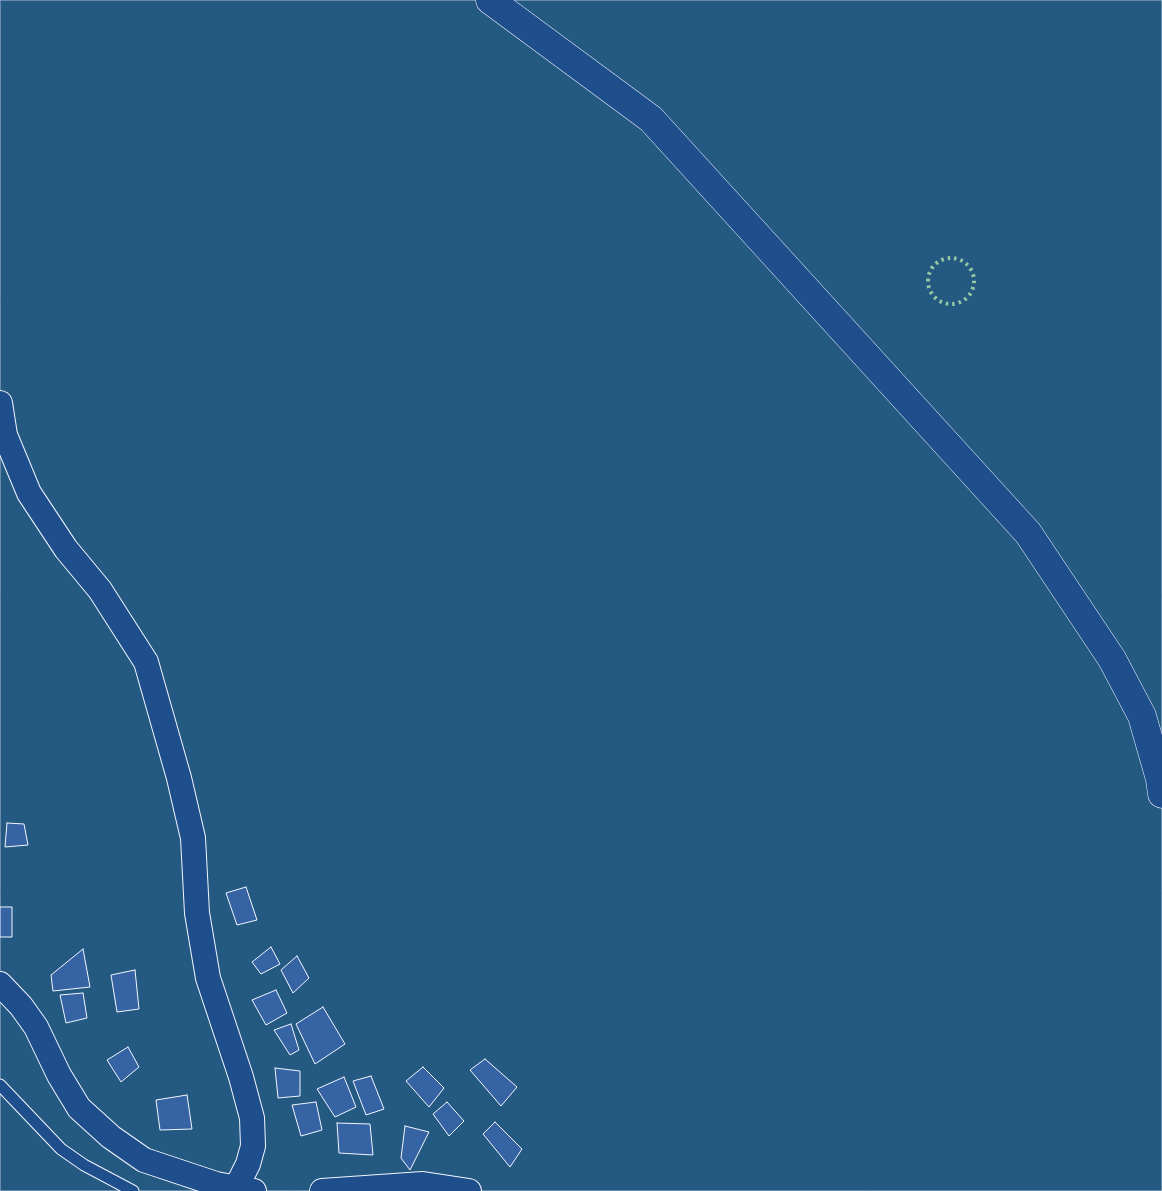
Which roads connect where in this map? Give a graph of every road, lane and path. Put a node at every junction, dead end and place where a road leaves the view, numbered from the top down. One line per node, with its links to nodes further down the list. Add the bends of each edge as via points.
1 (490, 0): 3 (street, via 651,119 1028,533 1112,659 1142,716)
2 (0, 403): 6 (street, via 5,435 29,494 66,550 100,590 146,662 193,838 197,913 208,978 252,1118 253,1146)
3 (1162, 794)
4 (0, 984): 6 (street, via 36,1027 79,1108 111,1137 144,1160)
5 (0, 1085): 7 (lane, via 61,1149)
6 (241, 1190)
7 (133, 1191)
8 (322, 1191): 9 (street, via 424,1184)
9 (469, 1191)

